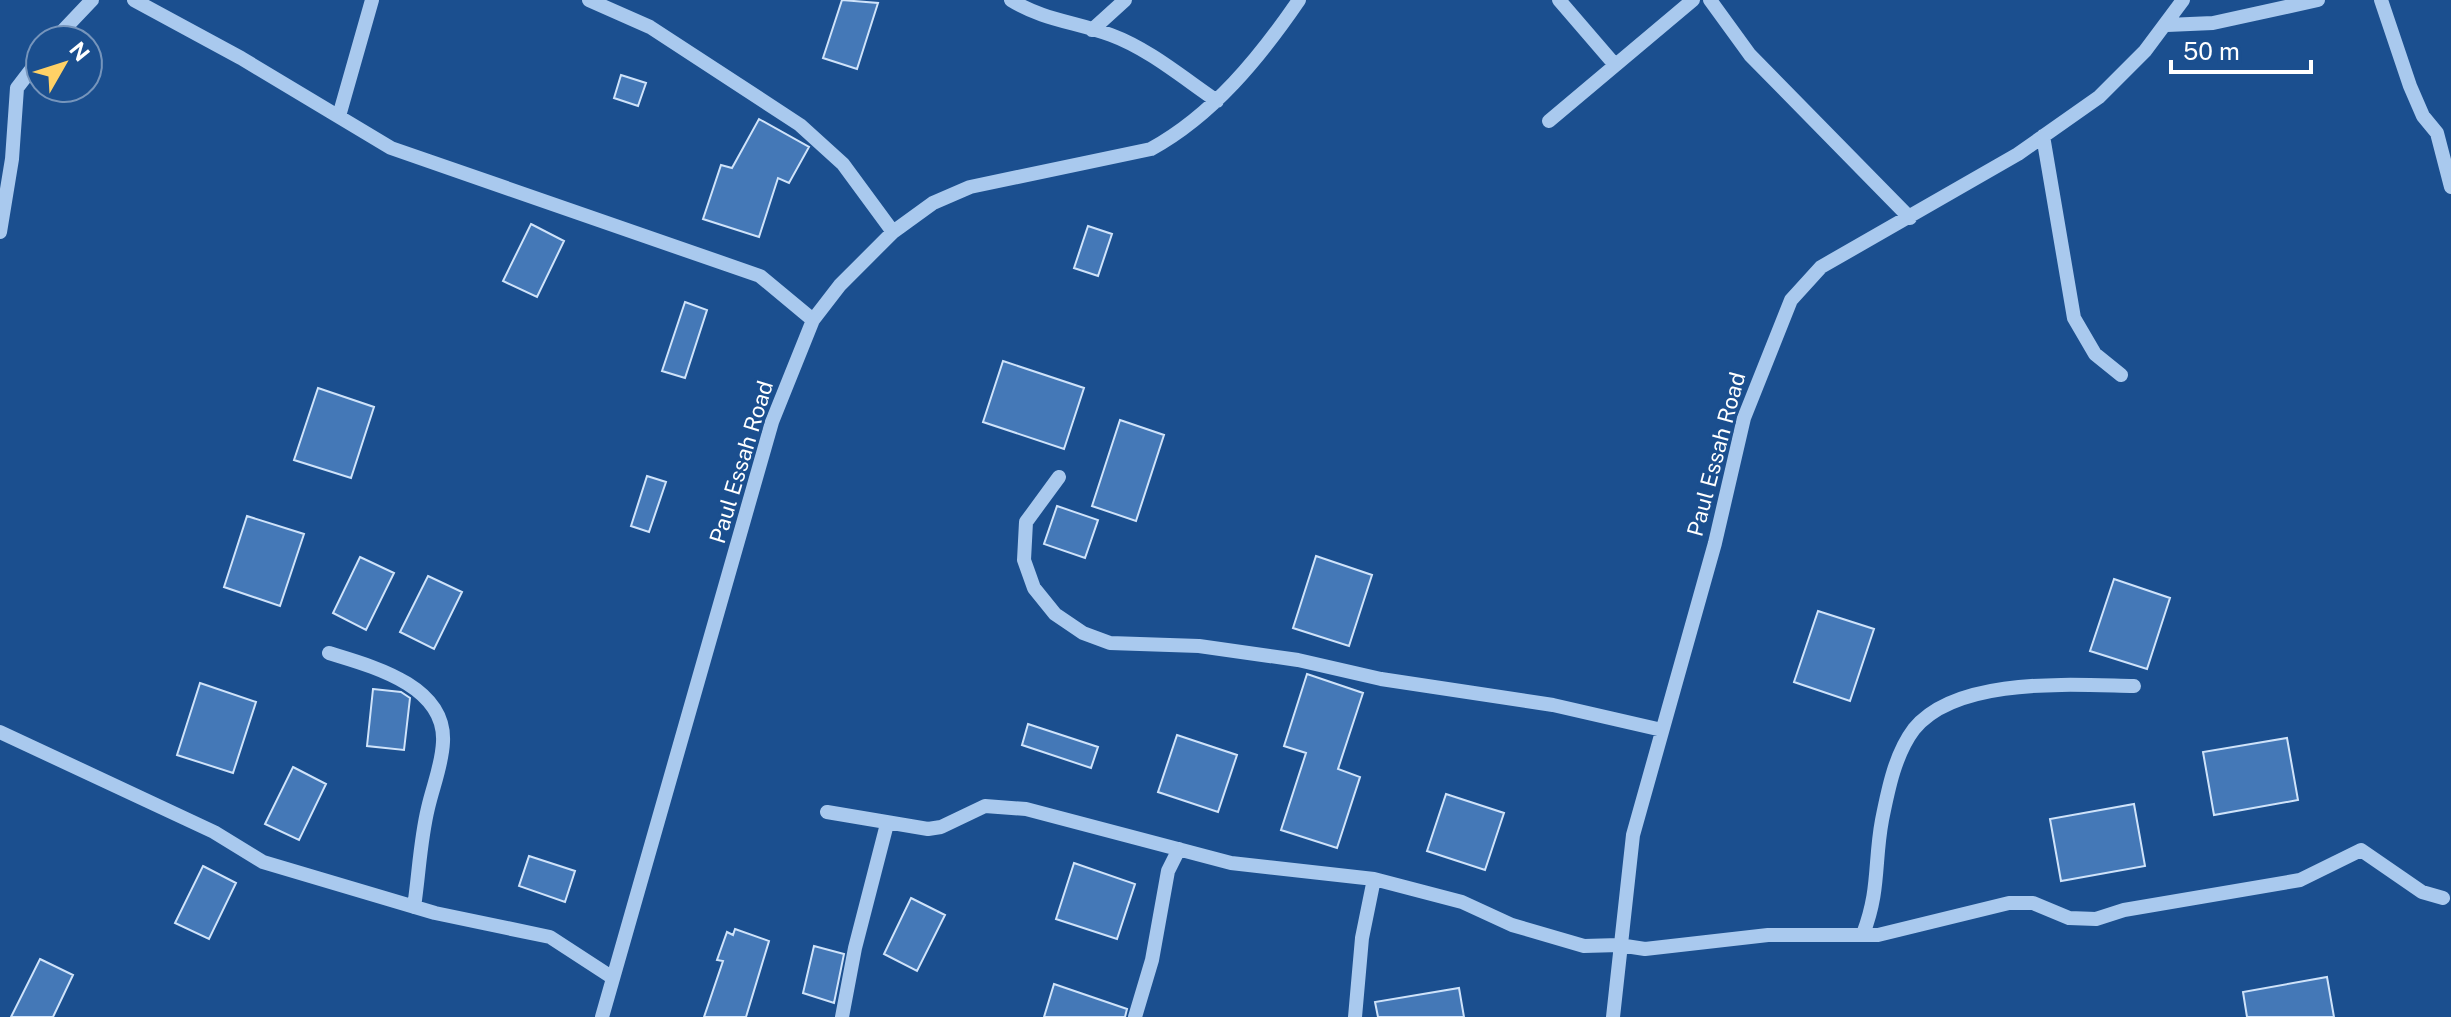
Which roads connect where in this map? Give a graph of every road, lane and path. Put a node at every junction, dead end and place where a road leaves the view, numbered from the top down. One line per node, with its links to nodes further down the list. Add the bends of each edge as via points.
1 (92, 0): 14 (street)
2 (134, 0): 20 (street)
3 (372, 0): 20 (street)
4 (589, 0): 27 (street, via 650,27 800,125 843,164)
5 (1011, 0): 16 (street, via 1042,17)
6 (1125, 0): 16 (street)
7 (1299, 0): 19 (street, Paul Essah Road)
8 (1559, 0): 17 (street)
9 (1693, 0): 17 (street)
10 (1710, 0): 25 (street, via 1750,55)
11 (2183, 0): 15 (street, Paul Essah Road)
12 (2318, 0): 15 (street, via 2213,23)
13 (2381, 0): 22 (street, via 2423,116)
14 (69, 24)
15 (2167, 25): 23 (street, Paul Essah Road, via 2099,97)
16 (1092, 30): 19 (street, via 1130,43)
17 (1615, 65): 21 (street)
18 (24, 79): 26 (street, via 17,88)
19 (1217, 101): 27 (street, Paul Essah Road, via 1151,149 970,187 933,203)
20 (339, 116): 28 (street, via 391,148 760,276)
21 (1549, 121)
22 (2444, 133): 24 (street)
23 (2043, 136): 25 (street, Paul Essah Road); 29 (street, via 2074,318 2095,354)
24 (2451, 187)
25 (1910, 218): 33 (street, Paul Essah Road, via 1821,267 1791,300 1744,418)
26 (0, 232)
27 (893, 232): 28 (street, Paul Essah Road)
28 (813, 320): 43 (street, Paul Essah Road, via 772,422)
29 (2121, 375)
30 (1059, 477): 33 (street, via 1026,522 1024,560 1034,588 1055,614 1083,633 1110,643 1199,646 1298,660)
31 (329, 653): 40 (street, via 414,685 444,738 427,810)
32 (2134, 686): 41 (street, via 2061,685 1969,695 1928,715 1903,747 1890,784 1881,825 1878,888)
33 (1662, 730): 42 (street, Paul Essah Road, via 1633,835)
34 (0, 732): 40 (street, via 214,832 263,862)
35 (827, 812): 36 (street)
36 (887, 824): 37 (street, via 941,827 985,806 1001,806); 45 (street)
37 (1179, 849): 38 (street, via 1231,863); 46 (street, via 1168,871 1152,960)
38 (1374, 879): 42 (street, via 1462,902 1550,938 1584,946); 47 (street)
39 (2443, 898): 41 (street, via 2422,892 2361,850 2300,880 2096,919 2069,918 2033,903 2009,903 1878,935)
40 (414, 907): 43 (street, via 550,937)
41 (1863, 934): 42 (street, via 1755,936 1645,949)
42 (1619, 945): 48 (street, Paul Essah Road)
43 (613, 978): 44 (street, Paul Essah Road)
44 (602, 1017)
45 (842, 1017)
46 (1135, 1017)
47 (1355, 1017)
48 (1613, 1017)

